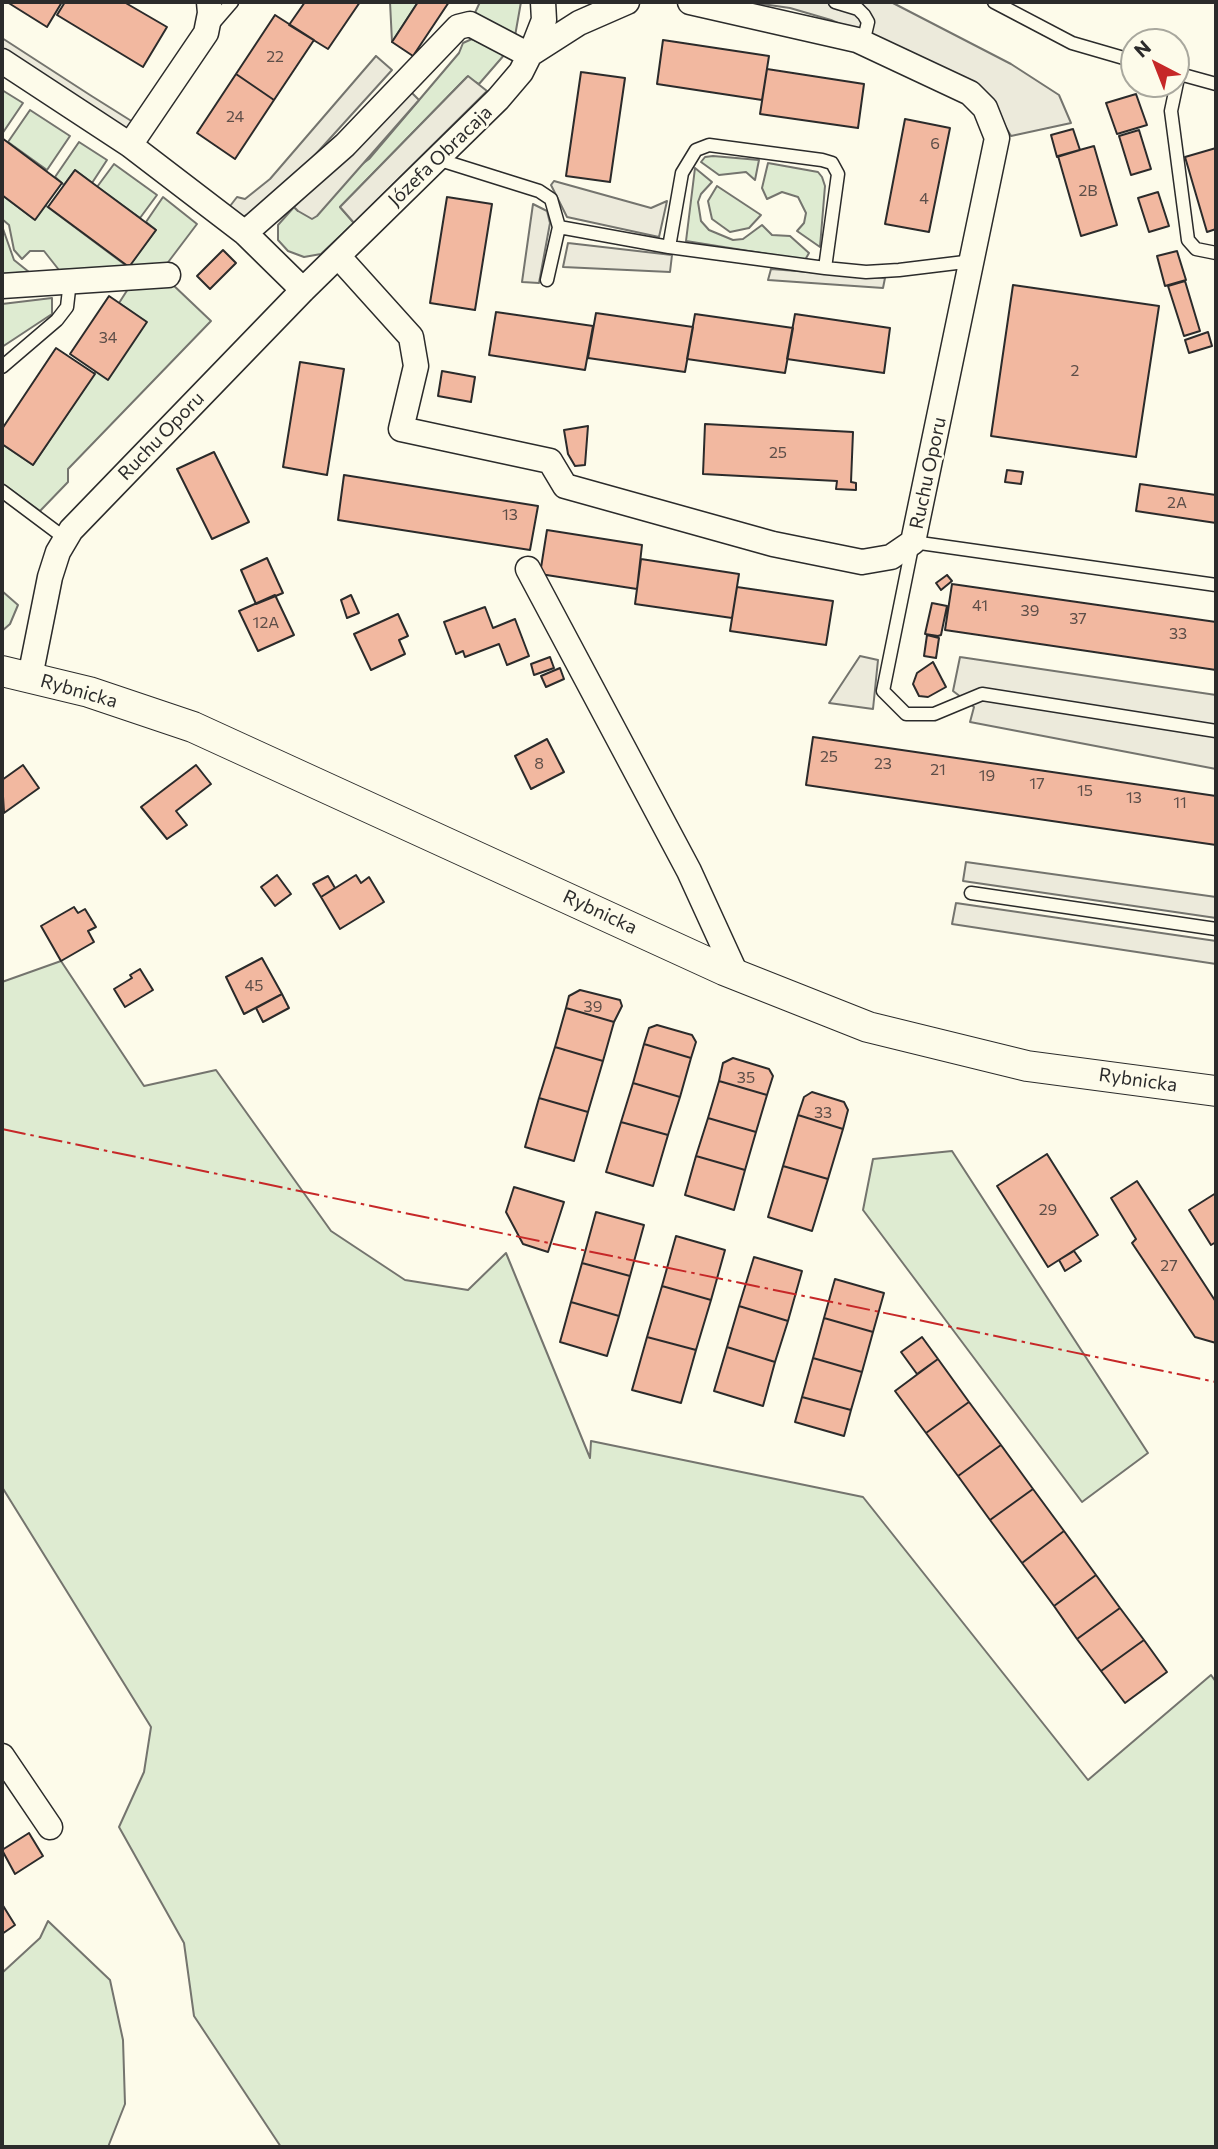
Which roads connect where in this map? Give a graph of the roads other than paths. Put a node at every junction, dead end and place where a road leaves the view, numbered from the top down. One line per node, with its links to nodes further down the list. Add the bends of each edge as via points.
1 (209, 2): 8 (street)
2 (232, 2): 8 (lane)
3 (543, 2): 10 (street, Józefa Obracaja, via 544,20)
4 (628, 2): 10 (street, via 579,23)
5 (690, 2): 9 (street, Ruchu Oporu)
6 (835, 2): 9 (lane, via 864,15 868,22)
7 (994, 2): 11 (lane, via 1072,43)
8 (206, 33): 16 (street)
9 (863, 43): 23 (street, Ruchu Oporu, via 970,93 985,108 997,138)
10 (529, 55): 17 (street, Józefa Obracaja, via 498,99); 19 (street, via 470,24 458,27 345,145)
11 (1120, 57)
12 (2, 61): 16 (street)
13 (1190, 77): 14 (lane)
14 (1216, 84)
15 (1173, 98): 21 (lane, via 1188,240 1196,249)
16 (130, 145): 19 (street)
17 (436, 159): 18 (lane, via 539,191 551,199); 22 (street, Józefa Obracaja)
18 (559, 227): 20 (lane); 26 (lane)
19 (245, 233): 29 (street)
20 (669, 247): 24 (lane); 24 (lane, via 682,173 696,150 709,145 800,157 832,163 838,174)
21 (1216, 253)
22 (338, 256): 29 (street, Józefa Obracaja); 33 (street, Ruchu Oporu, via 411,337 416,366 401,429 550,461 565,486 774,544 862,562 891,557)
23 (973, 261): 24 (lane, via 866,272); 33 (street, Ruchu Oporu)
24 (825, 268)
25 (168, 275): 27 (street)
26 (547, 280)
27 (70, 281): 28 (street); 30 (lane, via 67,307 57,320)
28 (2, 286)
29 (303, 290): 32 (street, Ruchu Oporu)
30 (2, 367)
31 (2, 491): 32 (lane)
32 (66, 539): 36 (street, Ruchu Oporu)
33 (914, 542): 35 (lane); 37 (lane, via 883,691 906,713 934,714 982,694)
34 (528, 569): 40 (street, via 689,871)
35 (1216, 585)
36 (16, 674): 40 (street, Rybnicka, via 89,692 193,727)
37 (1216, 731)
38 (971, 893): 39 (lane)
39 (1216, 929)
40 (737, 975): 41 (street, Rybnicka, via 868,1027 1027,1066)
41 (1216, 1091)
42 (2, 1756): 43 (street)
43 (50, 1827)

